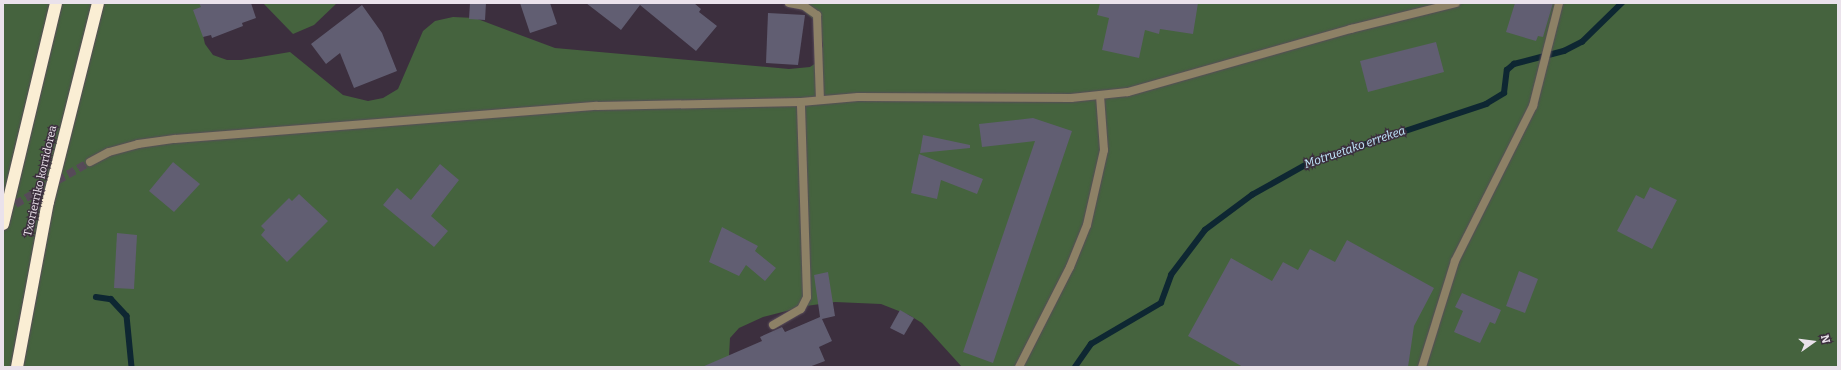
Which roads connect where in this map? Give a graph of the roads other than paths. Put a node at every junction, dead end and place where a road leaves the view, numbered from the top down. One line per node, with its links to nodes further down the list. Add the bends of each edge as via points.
1 (56, 3): 10 (highway)
2 (98, 3): 12 (highway, Txorierriko korridorea, via 48,202)
3 (789, 3): 7 (street, via 804,6 816,15)
4 (1456, 3): 6 (street, via 1351,29 1128,92)
5 (1559, 3): 14 (street, via 1550,49 1532,106 1455,261)
6 (1100, 95): 7 (street, via 1072,98 858,97); 13 (street, via 1104,150 1087,225 1070,267)
7 (820, 100): 8 (street)
8 (801, 102): 9 (street, via 597,106 175,138 108,152); 11 (street, via 807,297 802,309)
9 (90, 162)
10 (3, 224)
11 (773, 325)
12 (17, 367)
13 (1019, 367)
14 (1422, 367)

